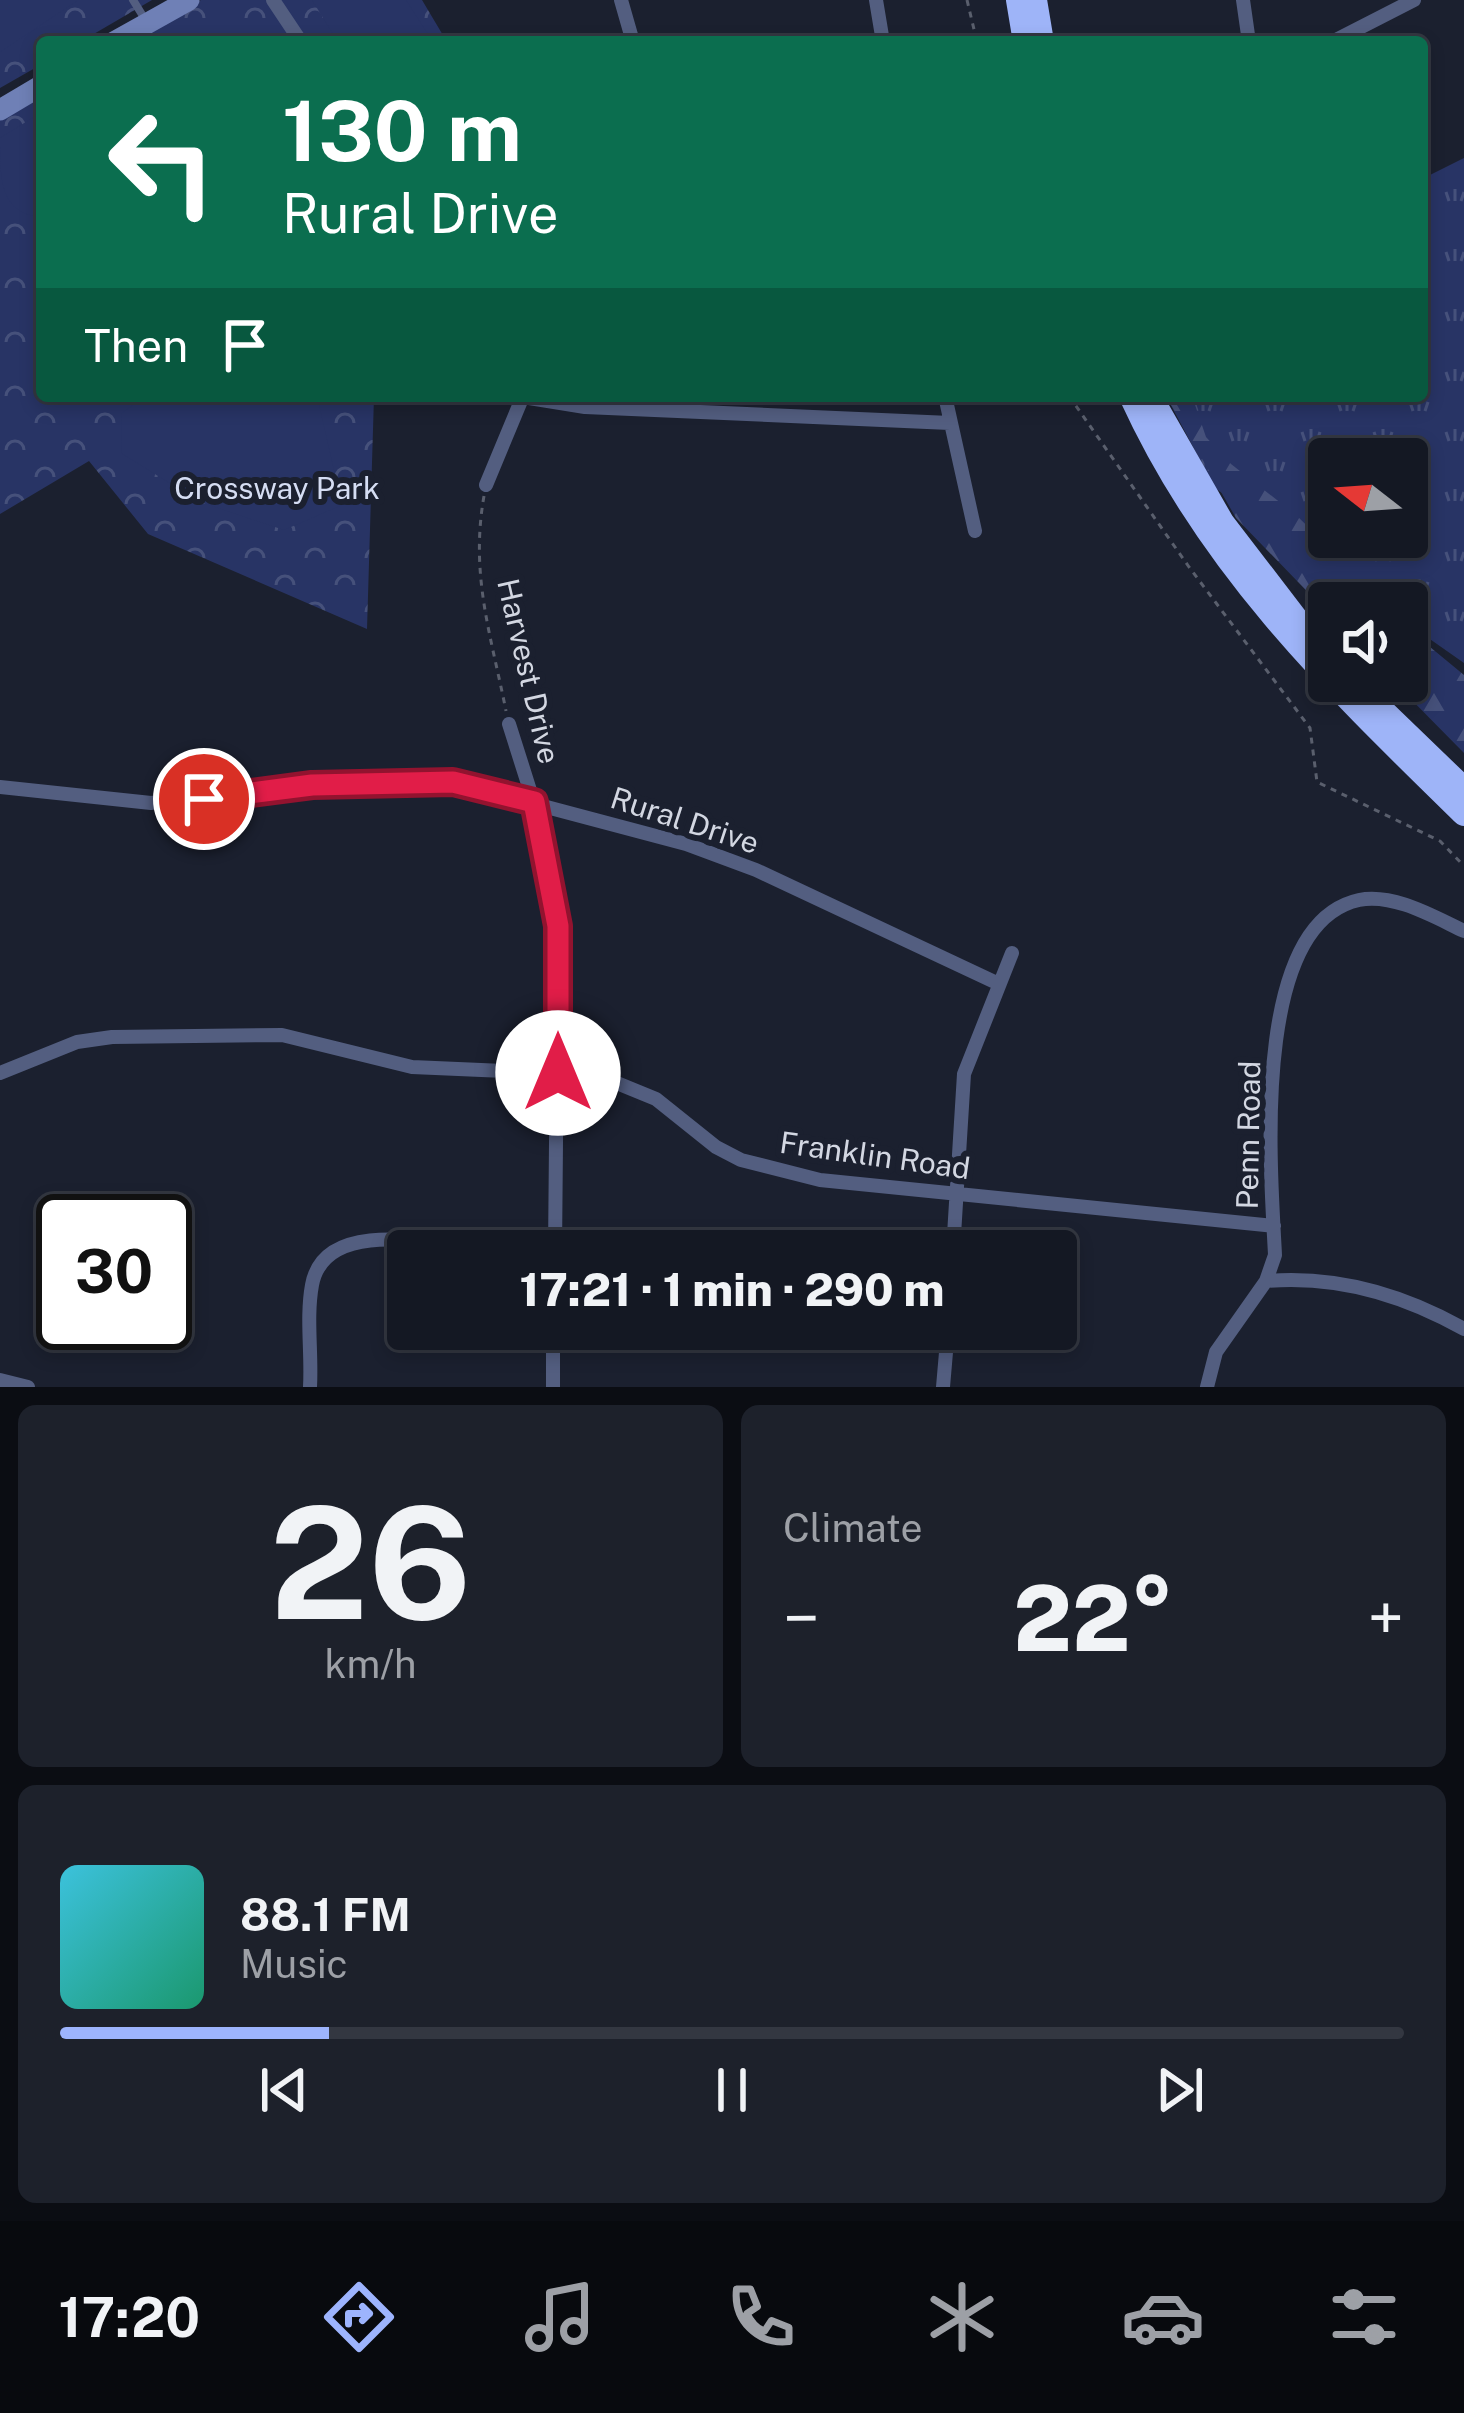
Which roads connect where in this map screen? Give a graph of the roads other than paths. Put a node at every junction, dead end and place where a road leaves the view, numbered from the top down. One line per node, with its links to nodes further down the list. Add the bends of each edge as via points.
1 (133, 0): 10 (lane)
2 (188, 0): 10 (street)
3 (274, 0): 12 (street)
4 (621, 0): 13 (street)
5 (875, 0): 14 (street)
6 (1018, 0): 15 (highway)
7 (1035, 0): 16 (highway)
8 (1243, 0): 17 (street)
9 (1414, 0): 18 (street)
10 (147, 22): 11 (street)
11 (124, 36)
12 (297, 36)
13 (631, 36)
14 (882, 36)
15 (1024, 36)
16 (1041, 36)
17 (1248, 36)
18 (1345, 36)
19 (36, 89): 20 (street)
20 (0, 110)
21 (521, 402): 27 (street)
22 (560, 402): 26 (street)
23 (946, 402): 26 (street)
24 (1134, 402): 35 (highway, via 1183,493 1271,618)
25 (1153, 402): 29 (highway, via 1222,522)
26 (950, 424): 28 (street)
27 (486, 485)
28 (975, 531)
29 (1308, 633)
30 (1374, 702): 33 (highway)
31 (509, 724): 34 (street, Harvest Drive)
32 (0, 788): 34 (street, Rural Drive, via 121,802 453,782)
33 (1464, 789)
34 (534, 802): 38 (street, Rural Drive, via 756,870); 40 (street, Harvest Drive, via 558,926)
35 (1464, 814)
36 (1464, 931): 42 (street, Penn Road, via 1380,899 1343,906 1310,936 1288,984 1270,1084)
37 (1012, 953): 38 (street)
38 (999, 984): 41 (street, via 964,1074)
39 (0, 1073): 40 (street, Franklin Road, via 77,1042 252,1034 412,1067)
40 (558, 1073): 41 (street, Franklin Road, via 638,1090 716,1147 777,1172); 43 (street, Harvest Drive)
41 (956, 1195): 42 (street, Franklin Road); 44 (street)
42 (1274, 1226): 46 (street, Penn Road)
43 (554, 1230)
44 (954, 1230)
45 (387, 1241): 52 (street, via 350,1241 320,1262)
46 (1266, 1281): 47 (street, via 1327,1280 1384,1293); 55 (street, via 1216,1352)
47 (1464, 1329)
48 (554, 1350): 53 (street)
49 (946, 1350): 54 (street)
50 (0, 1380): 51 (street)
51 (28, 1387)
52 (310, 1387)
53 (553, 1387)
54 (943, 1387)
55 (1207, 1387)

